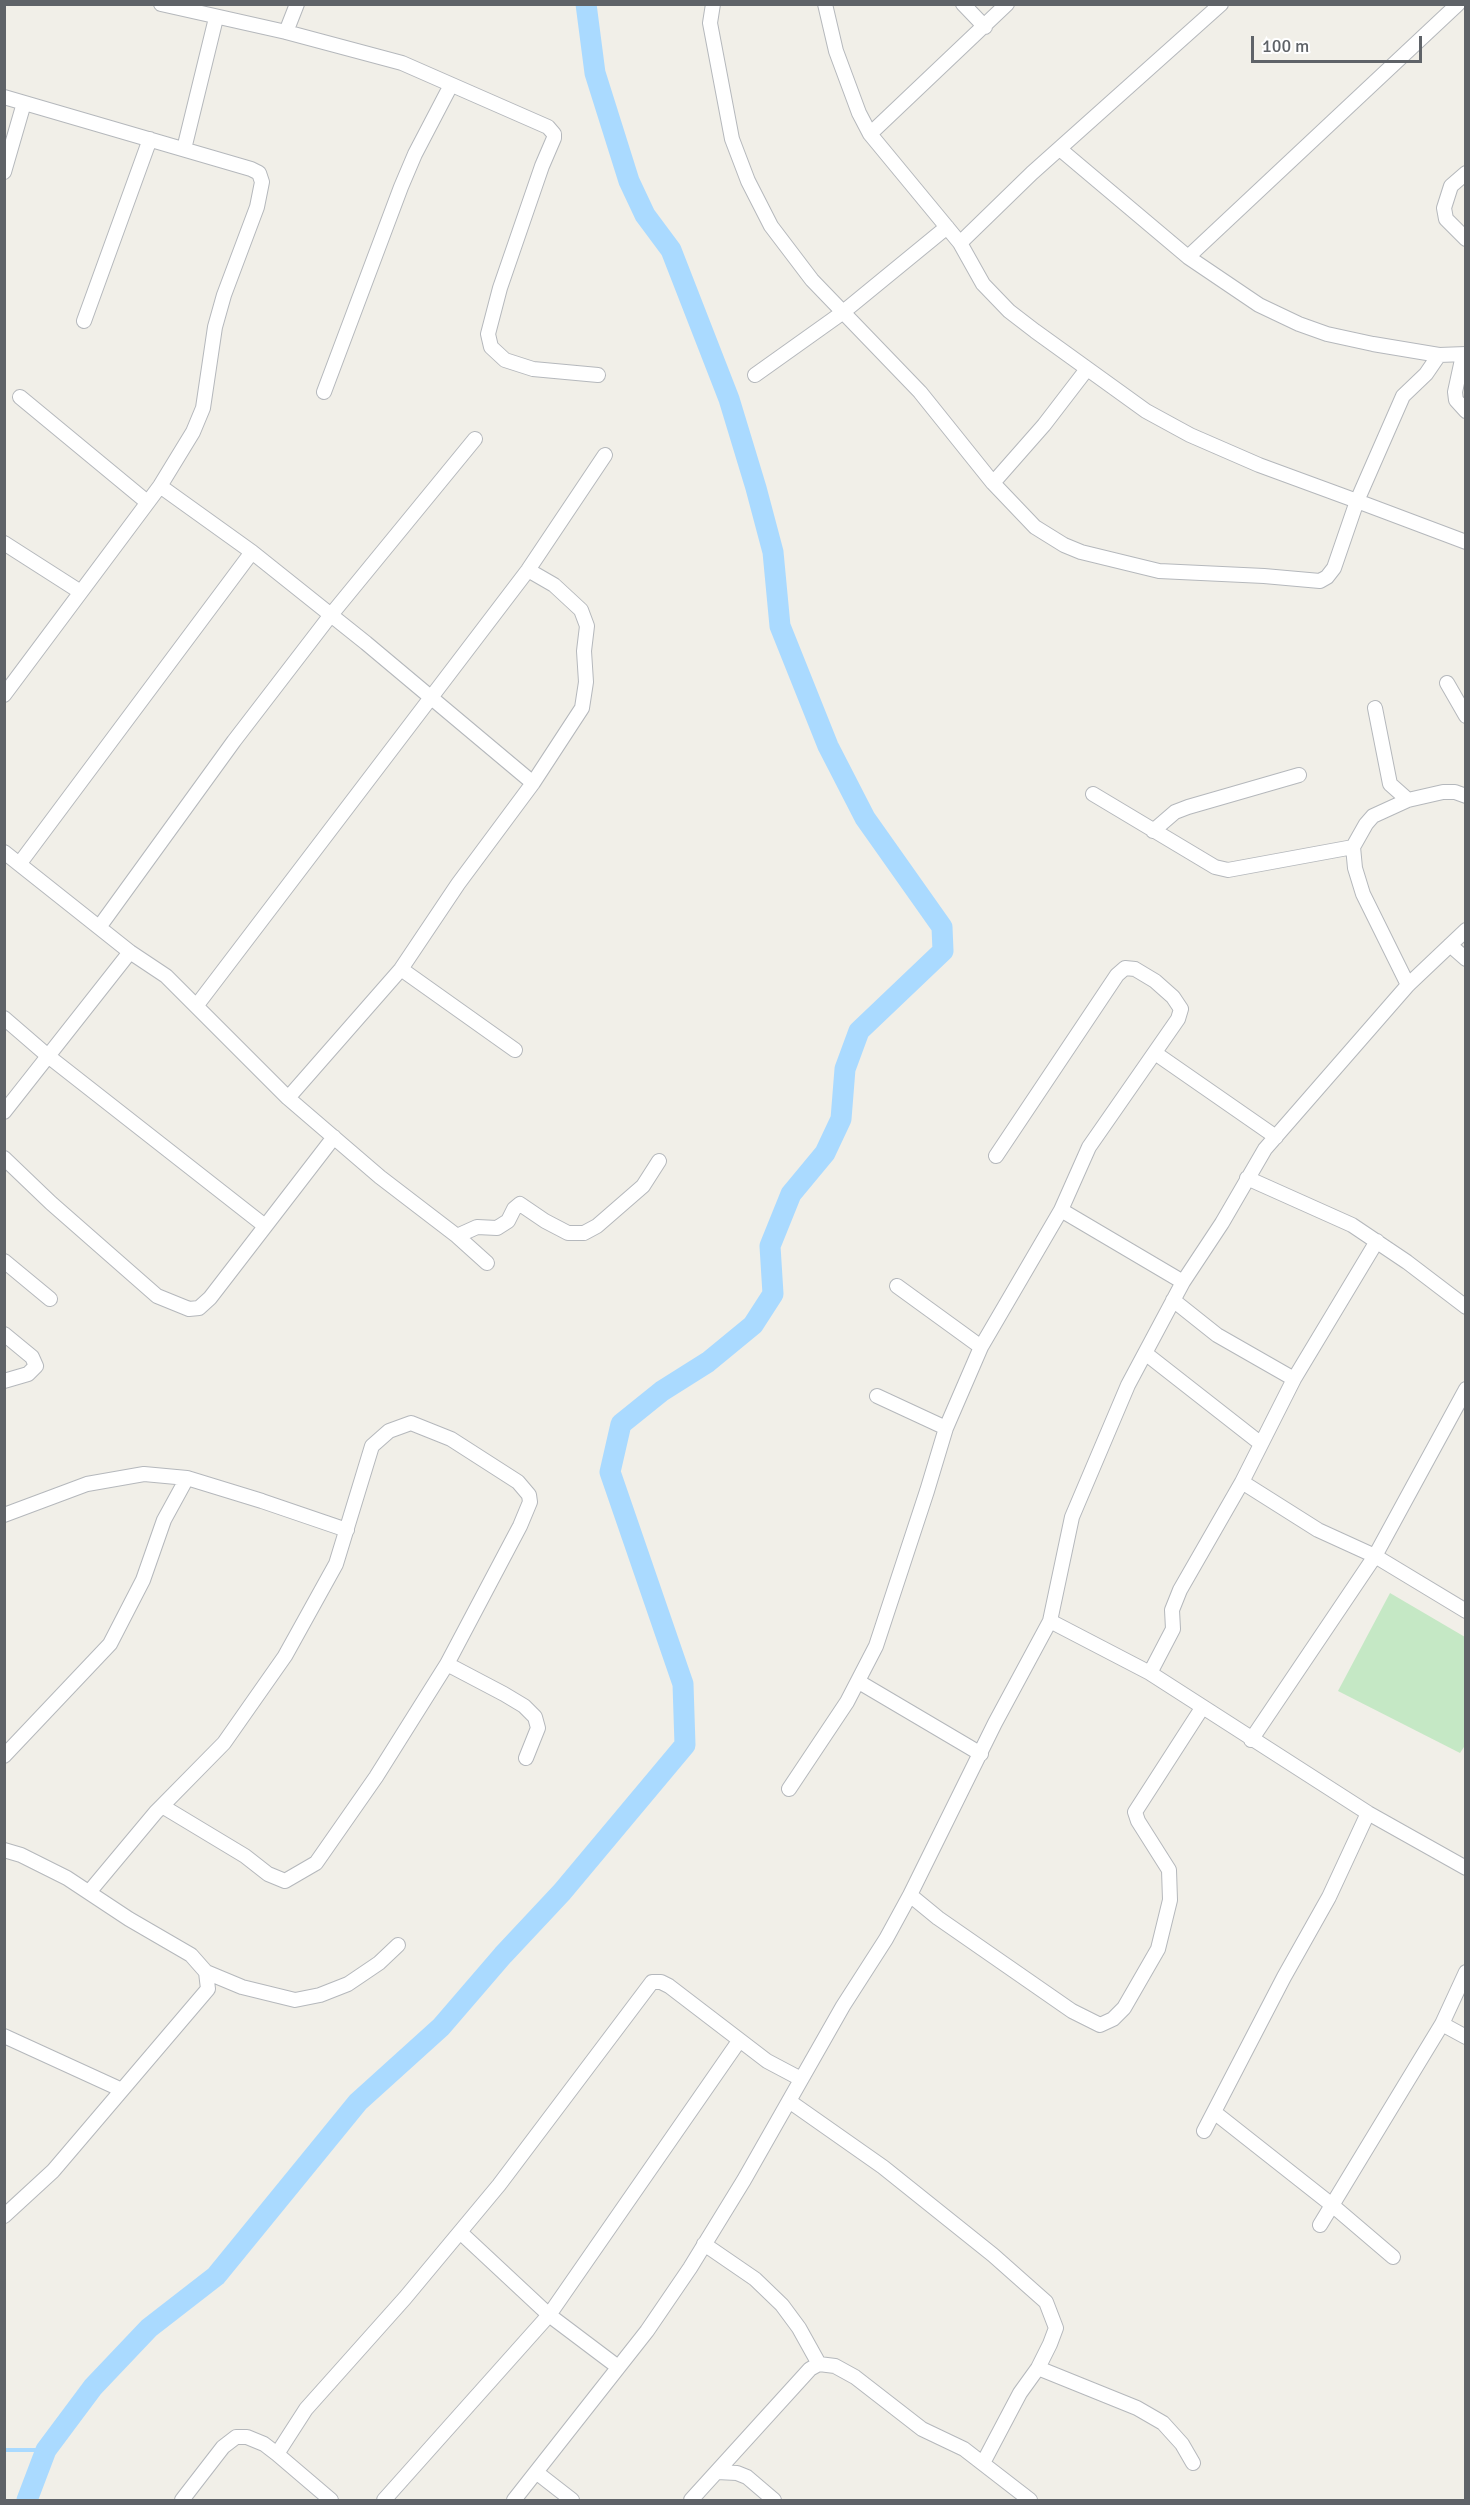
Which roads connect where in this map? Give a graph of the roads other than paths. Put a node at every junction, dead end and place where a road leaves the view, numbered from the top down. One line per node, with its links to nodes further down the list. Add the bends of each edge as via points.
1 (161, 4): 9 (street)
2 (297, 4): 11 (street)
3 (712, 4): 25 (street, via 710,23 732,139 748,181 787,250)
4 (825, 4): 15 (street, via 836,51)
5 (963, 4): 10 (street)
6 (1008, 4): 10 (street)
7 (1221, 4): 18 (street)
8 (1458, 4): 24 (street)
9 (216, 18): 11 (street); 17 (street)
10 (985, 27): 15 (street)
11 (286, 32): 12 (street, via 402,63)
12 (452, 85): 30 (street, via 542,124 554,134 500,288 488,334 492,346 506,360 533,369); 32 (street, via 415,154)
13 (4, 97): 14 (street)
14 (24, 103): 16 (street); 19 (street)
15 (870, 134): 21 (street)
16 (150, 139): 17 (street); 26 (street)
17 (184, 149): 38 (street, via 251,169 259,173 262,182 215,327 203,408)
18 (1060, 150): 23 (street); 24 (street)
19 (4, 172)
20 (1466, 173): 22 (street, via 1451,186 1444,208 1446,219)
21 (947, 226): 23 (street); 25 (street)
22 (1466, 239)
23 (960, 243): 29 (street, via 983,284 1009,311)
24 (1188, 257): 27 (street, via 1259,304 1299,324 1327,334)
25 (842, 313): 31 (street); 37 (street, via 920,392)
26 (84, 321)
27 (1439, 355): 28 (street); 40 (street, via 1403,396)
28 (1464, 355): 34 (street, via 1455,392 1456,400)
29 (1087, 369): 37 (street); 40 (street, via 1146,411 1190,435)
30 (598, 375)
31 (754, 375)
32 (324, 392)
33 (20, 397): 39 (street)
34 (1466, 411)
35 (475, 440): 46 (street)
36 (605, 455): 44 (street)
37 (993, 483): 40 (street, via 1035,527 1081,552 1159,571 1320,581 1334,568)
38 (160, 486): 39 (street); 43 (street)
39 (147, 501): 45 (street)
40 (1357, 501): 41 (street)
41 (1466, 542)
42 (4, 543): 45 (street)
43 (252, 552): 46 (street); 60 (street)
44 (528, 570): 49 (street); 53 (street, via 570,598 581,610 587,626 582,708)
45 (79, 591): 48 (street)
46 (330, 616): 49 (street); 61 (street)
47 (1447, 683): 51 (street)
48 (4, 695)
49 (431, 697): 53 (street); 68 (street)
50 (1375, 708): 56 (street, via 1390,784)
51 (1466, 716)
52 (1299, 775): 57 (street, via 1174,812)
53 (533, 783): 66 (street)
54 (1093, 794): 57 (street)
55 (1466, 796): 56 (street, via 1443,792)
56 (1408, 800): 58 (street, via 1373,816)
57 (1153, 831): 58 (street, via 1215,867 1228,870)
58 (1353, 847): 67 (street, via 1363,894)
59 (4, 852): 60 (street)
60 (20, 863): 61 (street)
61 (100, 926): 64 (street)
62 (1466, 930): 63 (street)
63 (1450, 945): 65 (street); 67 (street)
64 (130, 952): 68 (street, via 166,976); 72 (street)
65 (1466, 958)
66 (401, 969): 70 (street); 73 (street)
67 (1408, 985): 76 (street)
68 (197, 1005): 73 (street)
69 (4, 1018): 72 (street)
70 (514, 1050)
71 (1155, 1053): 76 (street); 77 (street, via 1178,1019 1180,1009 1155,981 1135,969 1125,968); 81 (street, via 1089,1147)
72 (48, 1056): 74 (street); 82 (street)
73 (288, 1098): 75 (street)
74 (4, 1112)
75 (334, 1137): 82 (street); 83 (street)
76 (1276, 1137): 80 (street)
77 (996, 1156)
78 (4, 1158): 82 (street, via 157,1296 189,1309 199,1308 210,1298)
79 (659, 1161): 83 (street, via 643,1186 584,1233 568,1233 520,1204 508,1221 497,1228 477,1227)
80 (1247, 1178): 84 (street, via 1352,1225); 87 (street)
81 (1061, 1210): 87 (street); 93 (street)
82 (265, 1226)
83 (457, 1236): 86 (street)
84 (1377, 1241): 91 (street); 95 (street)
85 (4, 1261): 89 (street)
86 (487, 1263)
87 (1183, 1282): 90 (street)
88 (897, 1286): 93 (street)
89 (50, 1299)
90 (1173, 1300): 94 (street); 95 (street, via 1217,1335)
91 (1466, 1307)
92 (4, 1334): 96 (street, via 32,1357 36,1366 27,1374)
93 (981, 1347): 99 (street)
94 (1145, 1353): 100 (street); 107 (street, via 1072,1517)
95 (1294, 1379): 100 (street)
96 (4, 1381)
97 (1466, 1389): 105 (street)
98 (877, 1396): 99 (street)
99 (946, 1428): 110 (street, via 876,1646)
100 (1260, 1443): 102 (street)
101 (187, 1478): 103 (street, via 144,1474 98,1482); 104 (street); 114 (street, via 164,1520 143,1580 110,1644)
102 (1242, 1482): 105 (street, via 1318,1530); 109 (street, via 1180,1590 1173,1610 1173,1629)
103 (4, 1515)
104 (347, 1530): 108 (street, via 372,1446 388,1431 411,1423 451,1439 518,1482 529,1495 520,1526); 117 (street, via 336,1564 285,1656 224,1743)
105 (1375, 1556): 106 (street); 112 (street)
106 (1466, 1611)
107 (1050, 1621): 109 (street); 113 (street)
108 (447, 1664): 115 (street, via 524,1706 535,1717 538,1728); 117 (street, via 376,1777 316,1863 303,1873 285,1881 268,1874)
109 (1150, 1673): 111 (street)
110 (859, 1682): 113 (street); 116 (street)
111 (1202, 1708): 112 (street); 122 (street, via 1136,1812 1168,1870 1170,1900 1158,1949 1124,2008 1113,2019 1100,2025 1072,2011)
112 (1251, 1740): 118 (street)
113 (981, 1754): 122 (street)
114 (4, 1756)
115 (526, 1758)
116 (789, 1789)
117 (162, 1806): 121 (street)
118 (1368, 1813): 120 (street); 133 (street, via 1329,1897)
119 (4, 1850): 121 (street, via 30,1859)
120 (1466, 1868)
121 (90, 1891): 124 (street, via 191,1955)
122 (910, 1895): 130 (street)
123 (398, 1945): 124 (street, via 348,1984 295,2000 242,1987)
124 (206, 1972): 131 (street, via 208,1989)
125 (1466, 1972): 126 (street)
126 (1442, 2024): 128 (street); 135 (street)
127 (4, 2036): 131 (street)
128 (1466, 2037)
129 (739, 2041): 130 (street); 138 (street, via 669,1986 652,1982); 141 (street)
130 (801, 2079): 132 (street)
131 (122, 2090): 136 (street, via 53,2171)
132 (789, 2101): 139 (street); 144 (street, via 892,2174 1046,2302 1056,2328)
133 (1214, 2112): 134 (street); 135 (street)
134 (1204, 2131)
135 (1332, 2205): 137 (street); 140 (street)
136 (5, 2215)
137 (1320, 2225)
138 (460, 2232): 141 (street); 145 (street, via 306,2409)
139 (704, 2244): 142 (street, via 755,2279 782,2305); 143 (street, via 647,2331)
140 (1393, 2257)
141 (549, 2315): 143 (street); 152 (street)
142 (819, 2364): 146 (street, via 835,2366 855,2376 922,2429); 149 (street, via 810,2369)
143 (618, 2367): 148 (street)
144 (1038, 2368): 146 (street, via 1020,2392); 147 (street, via 1137,2408 1163,2423)
145 (277, 2454): 150 (street, via 264,2444 236,2437 223,2447); 151 (street)
146 (983, 2463): 157 (street)
147 (1193, 2463)
148 (536, 2472): 153 (street); 154 (street)
149 (717, 2472): 155 (street); 156 (street, via 747,2477)
150 (182, 2500)
151 (331, 2500)
152 (384, 2500)
153 (514, 2500)
154 (572, 2500)
155 (691, 2500)
156 (774, 2500)
157 (1030, 2500)

